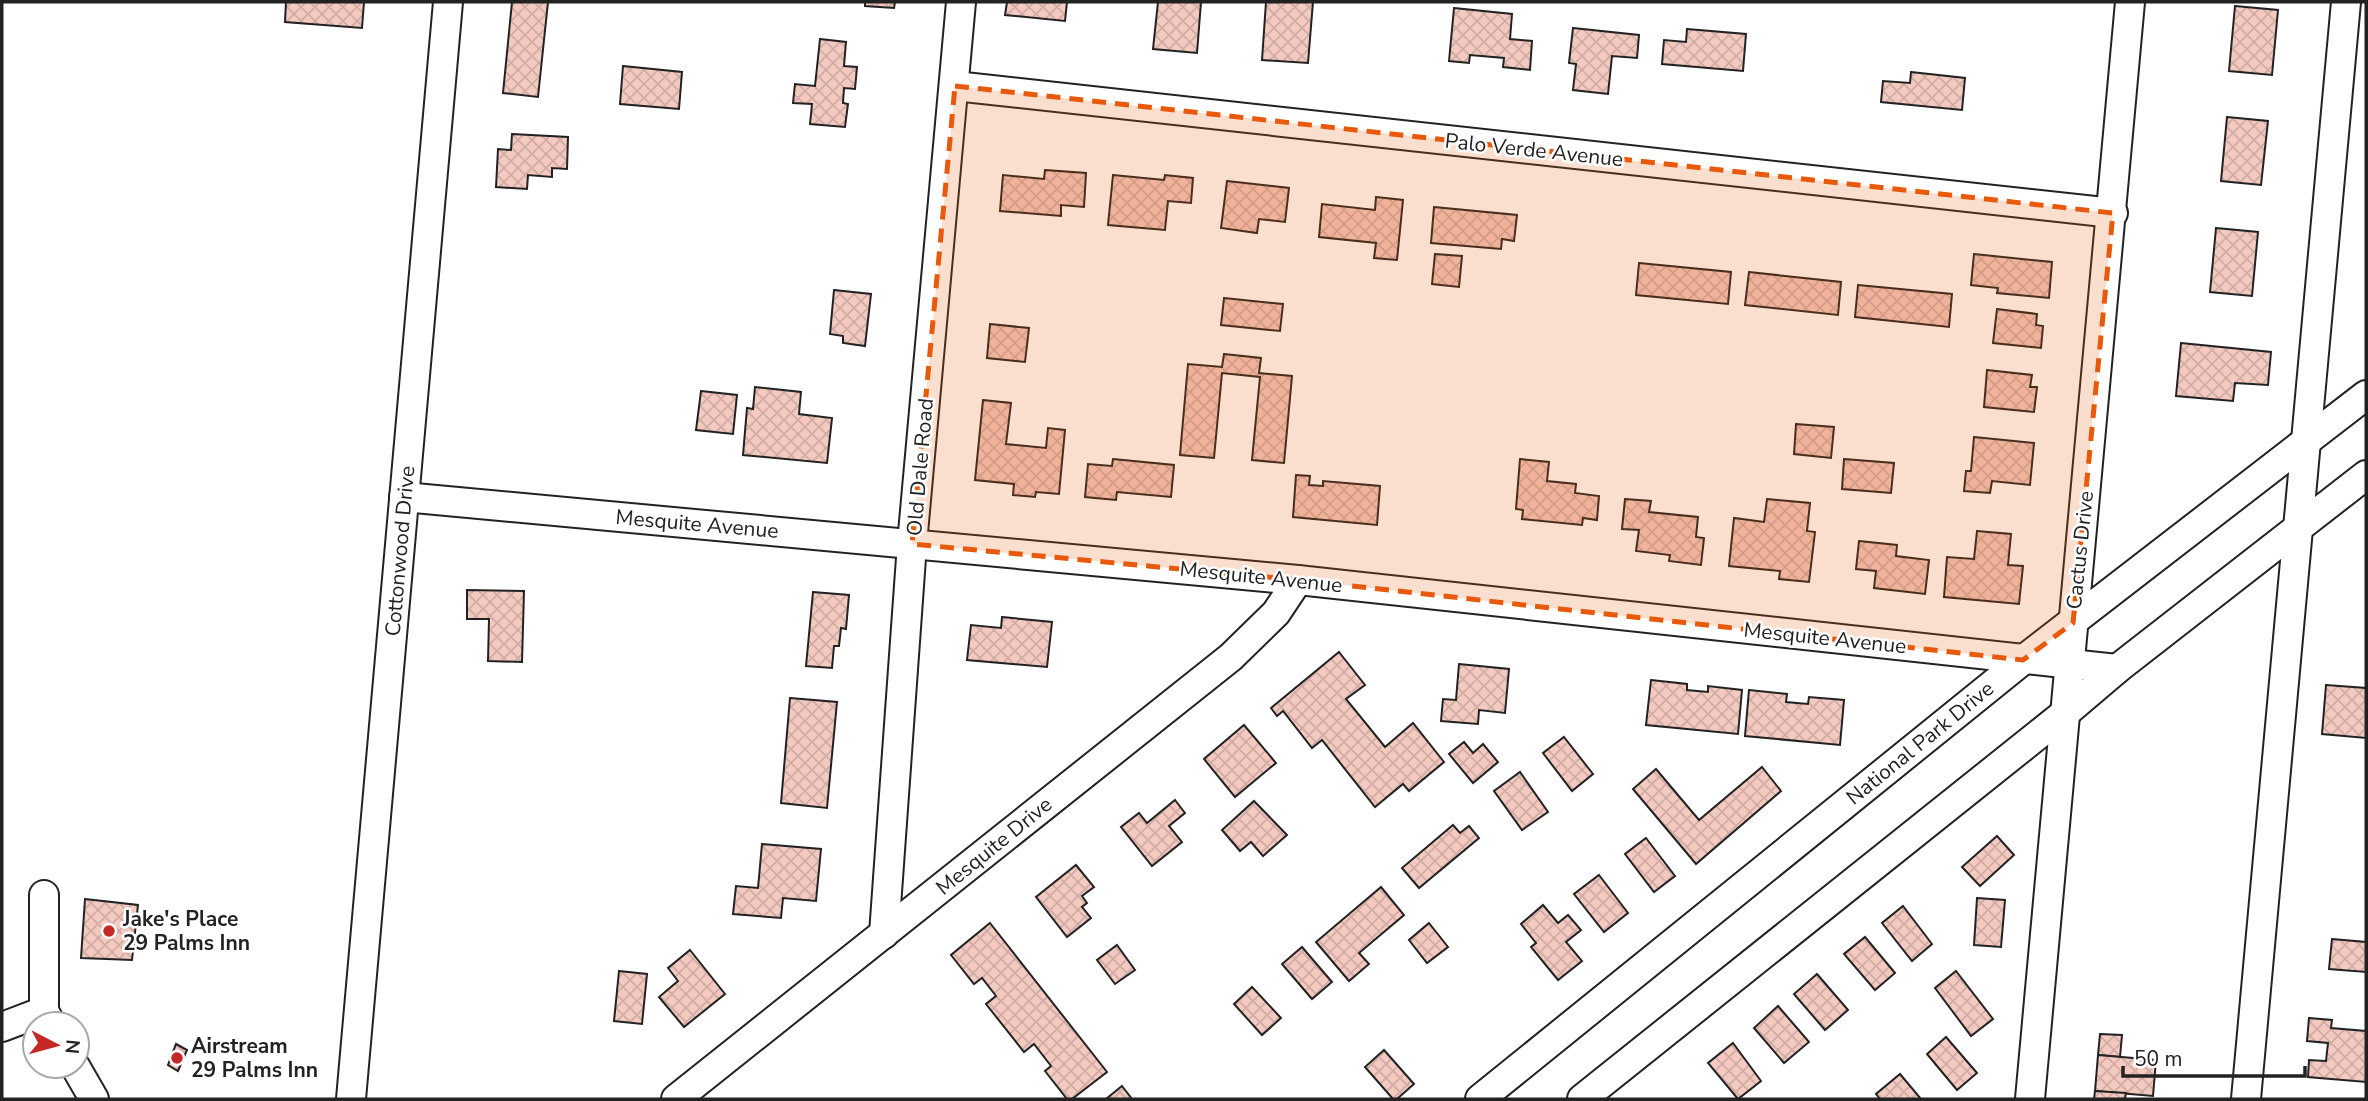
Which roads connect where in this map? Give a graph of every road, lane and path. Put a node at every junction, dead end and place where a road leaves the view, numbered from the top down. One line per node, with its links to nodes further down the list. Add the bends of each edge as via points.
1 (448, 2): 10 (street, Cottonwood Drive)
2 (961, 2): 5 (street, Old Dale Road)
3 (2130, 2): 6 (street, Cactus Drive)
4 (2346, 2): 8 (street)
5 (954, 86): 6 (street, Palo Verde Avenue); 12 (street, Old Dale Road)
6 (2113, 213): 14 (street, Cactus Drive)
7 (2366, 396): 8 (street, National Park Drive)
8 (2306, 439): 11 (street); 14 (street, National Park Drive)
9 (2366, 475): 11 (street)
10 (404, 497): 12 (street, Mesquite Avenue); 26 (street, Cottonwood Drive)
11 (2298, 528): 17 (street); 31 (street)
12 (912, 544): 13 (street, Mesquite Avenue); 20 (street, Old Dale Road)
13 (1298, 580): 15 (street, Mesquite Avenue); 20 (street, Mesquite Drive, via 1276,613 1231,657)
14 (2073, 623): 15 (street, National Park Drive); 16 (street, Cactus Drive)
15 (2023, 660): 16 (street, Mesquite Avenue); 28 (street, National Park Drive)
16 (2070, 664): 17 (street, Mesquite Avenue); 18 (street, Cactus Drive)
17 (2117, 668): 18 (street)
18 (2064, 714): 29 (street); 30 (street, Cactus Drive)
19 (44, 895): 21 (street)
20 (884, 934): 27 (street, Mesquite Drive)
21 (47, 1010)
22 (21, 1023): 23 (street)
23 (2, 1027)
24 (83, 1080): 25 (street)
25 (94, 1099)
26 (351, 1099)
27 (676, 1099)
28 (1480, 1099)
29 (1582, 1099)
30 (2030, 1099)
31 (2246, 1099)

